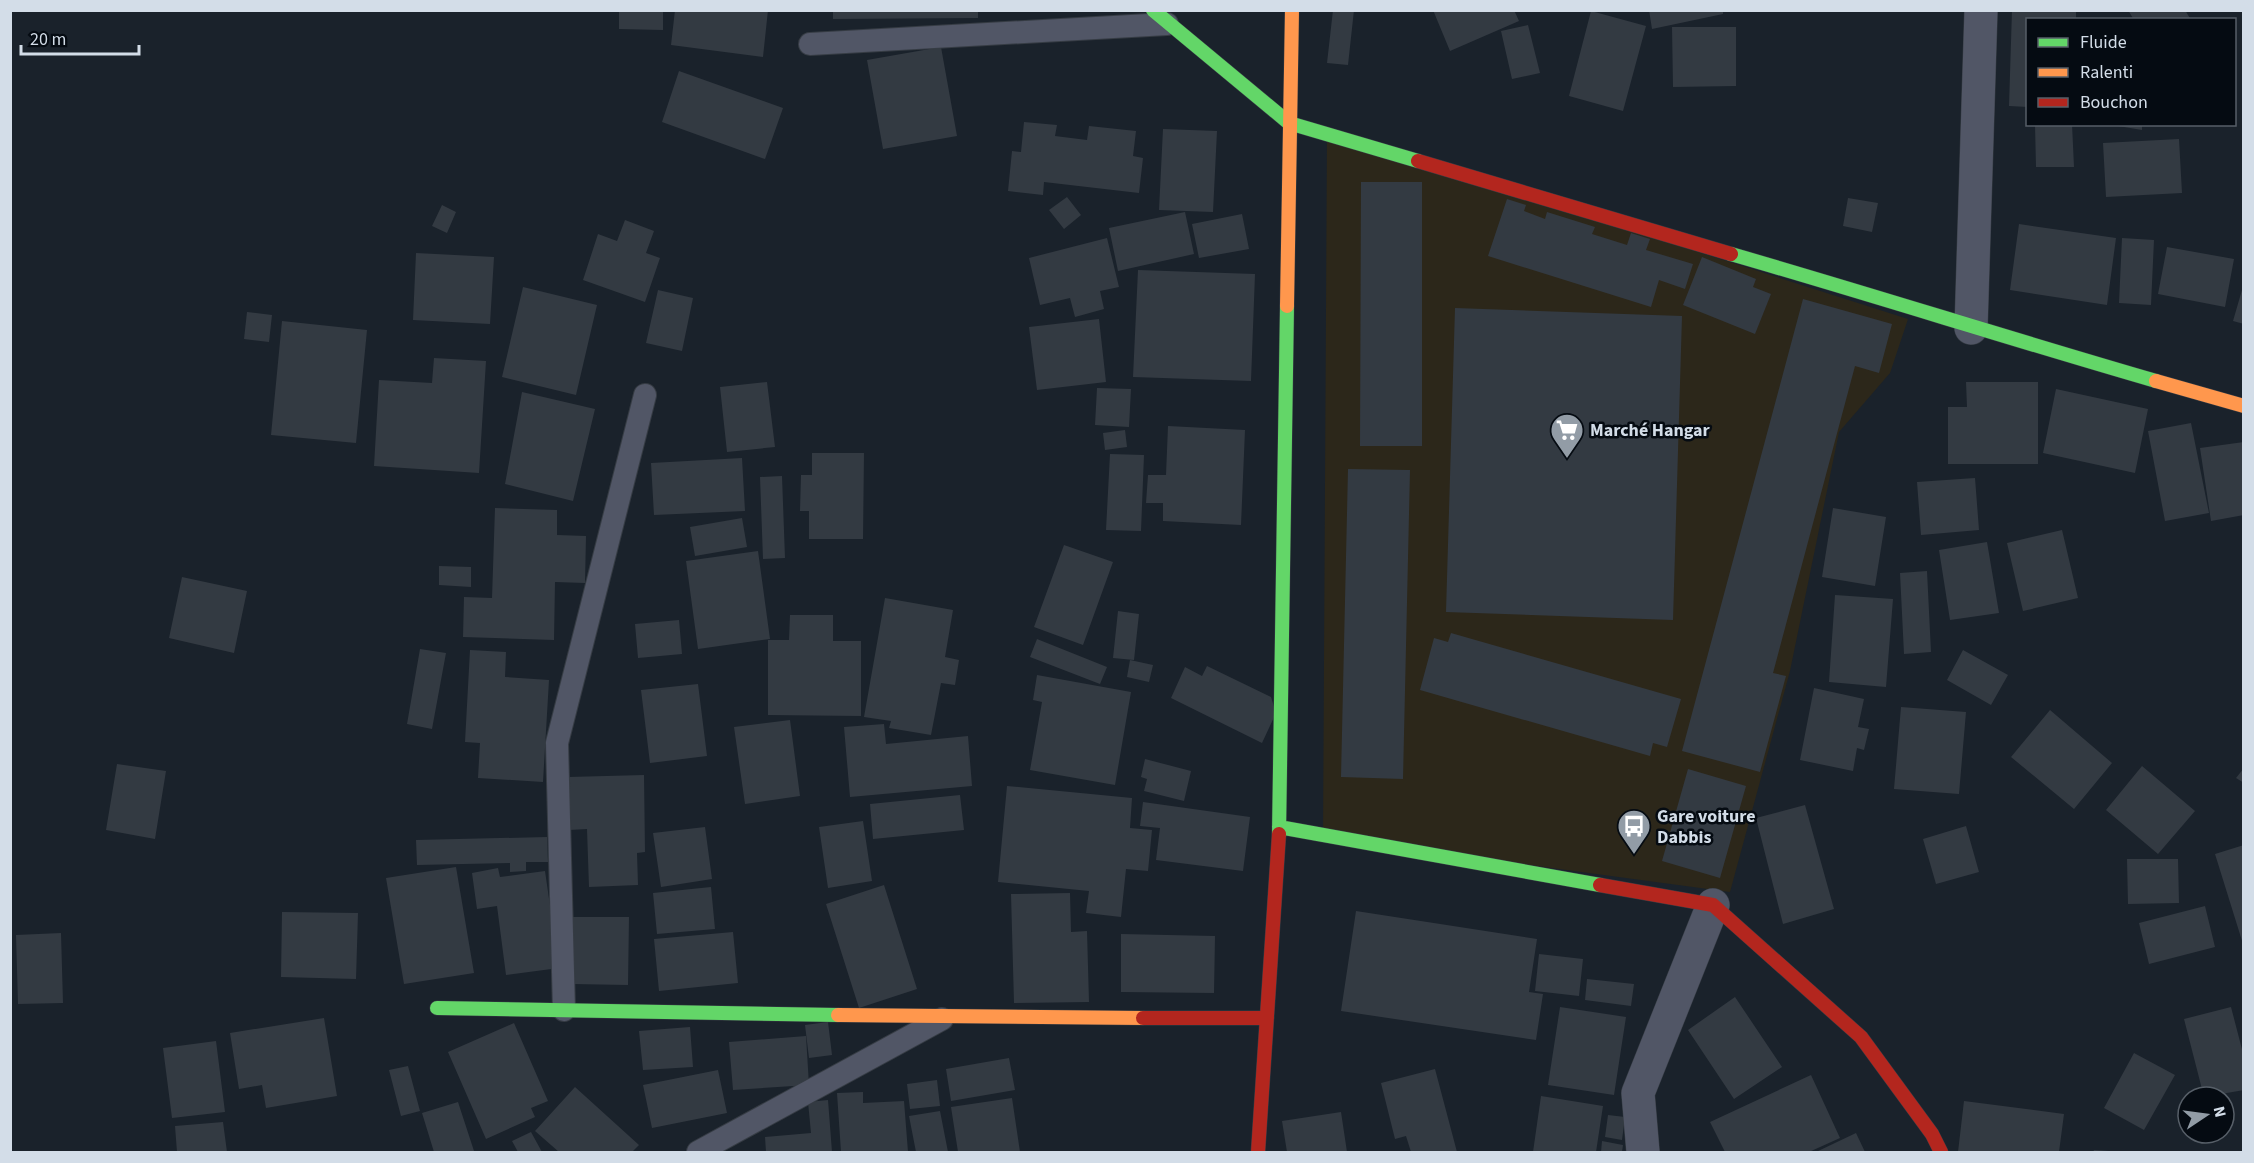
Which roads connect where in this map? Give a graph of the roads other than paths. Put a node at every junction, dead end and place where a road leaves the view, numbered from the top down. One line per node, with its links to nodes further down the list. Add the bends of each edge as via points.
1 (1292, 10): 5 (street)
2 (1981, 10): 6 (street)
3 (1160, 17): 4 (lane); 5 (street)
4 (810, 44)
5 (1289, 123): 6 (street, via 1902,304); 9 (street)
6 (1971, 328): 8 (street)
7 (645, 395): 12 (lane, via 557,743)
8 (2244, 406)
9 (1279, 827): 10 (street); 14 (street)
10 (1713, 905): 17 (street, via 1638,1094); 18 (street, via 1861,1037)
11 (437, 1008): 12 (street)
12 (564, 1010): 13 (street)
13 (944, 1017): 14 (street); 15 (lane)
14 (1267, 1018): 16 (street)
15 (699, 1152)
16 (1258, 1152)
17 (1643, 1152)
18 (1941, 1152)

